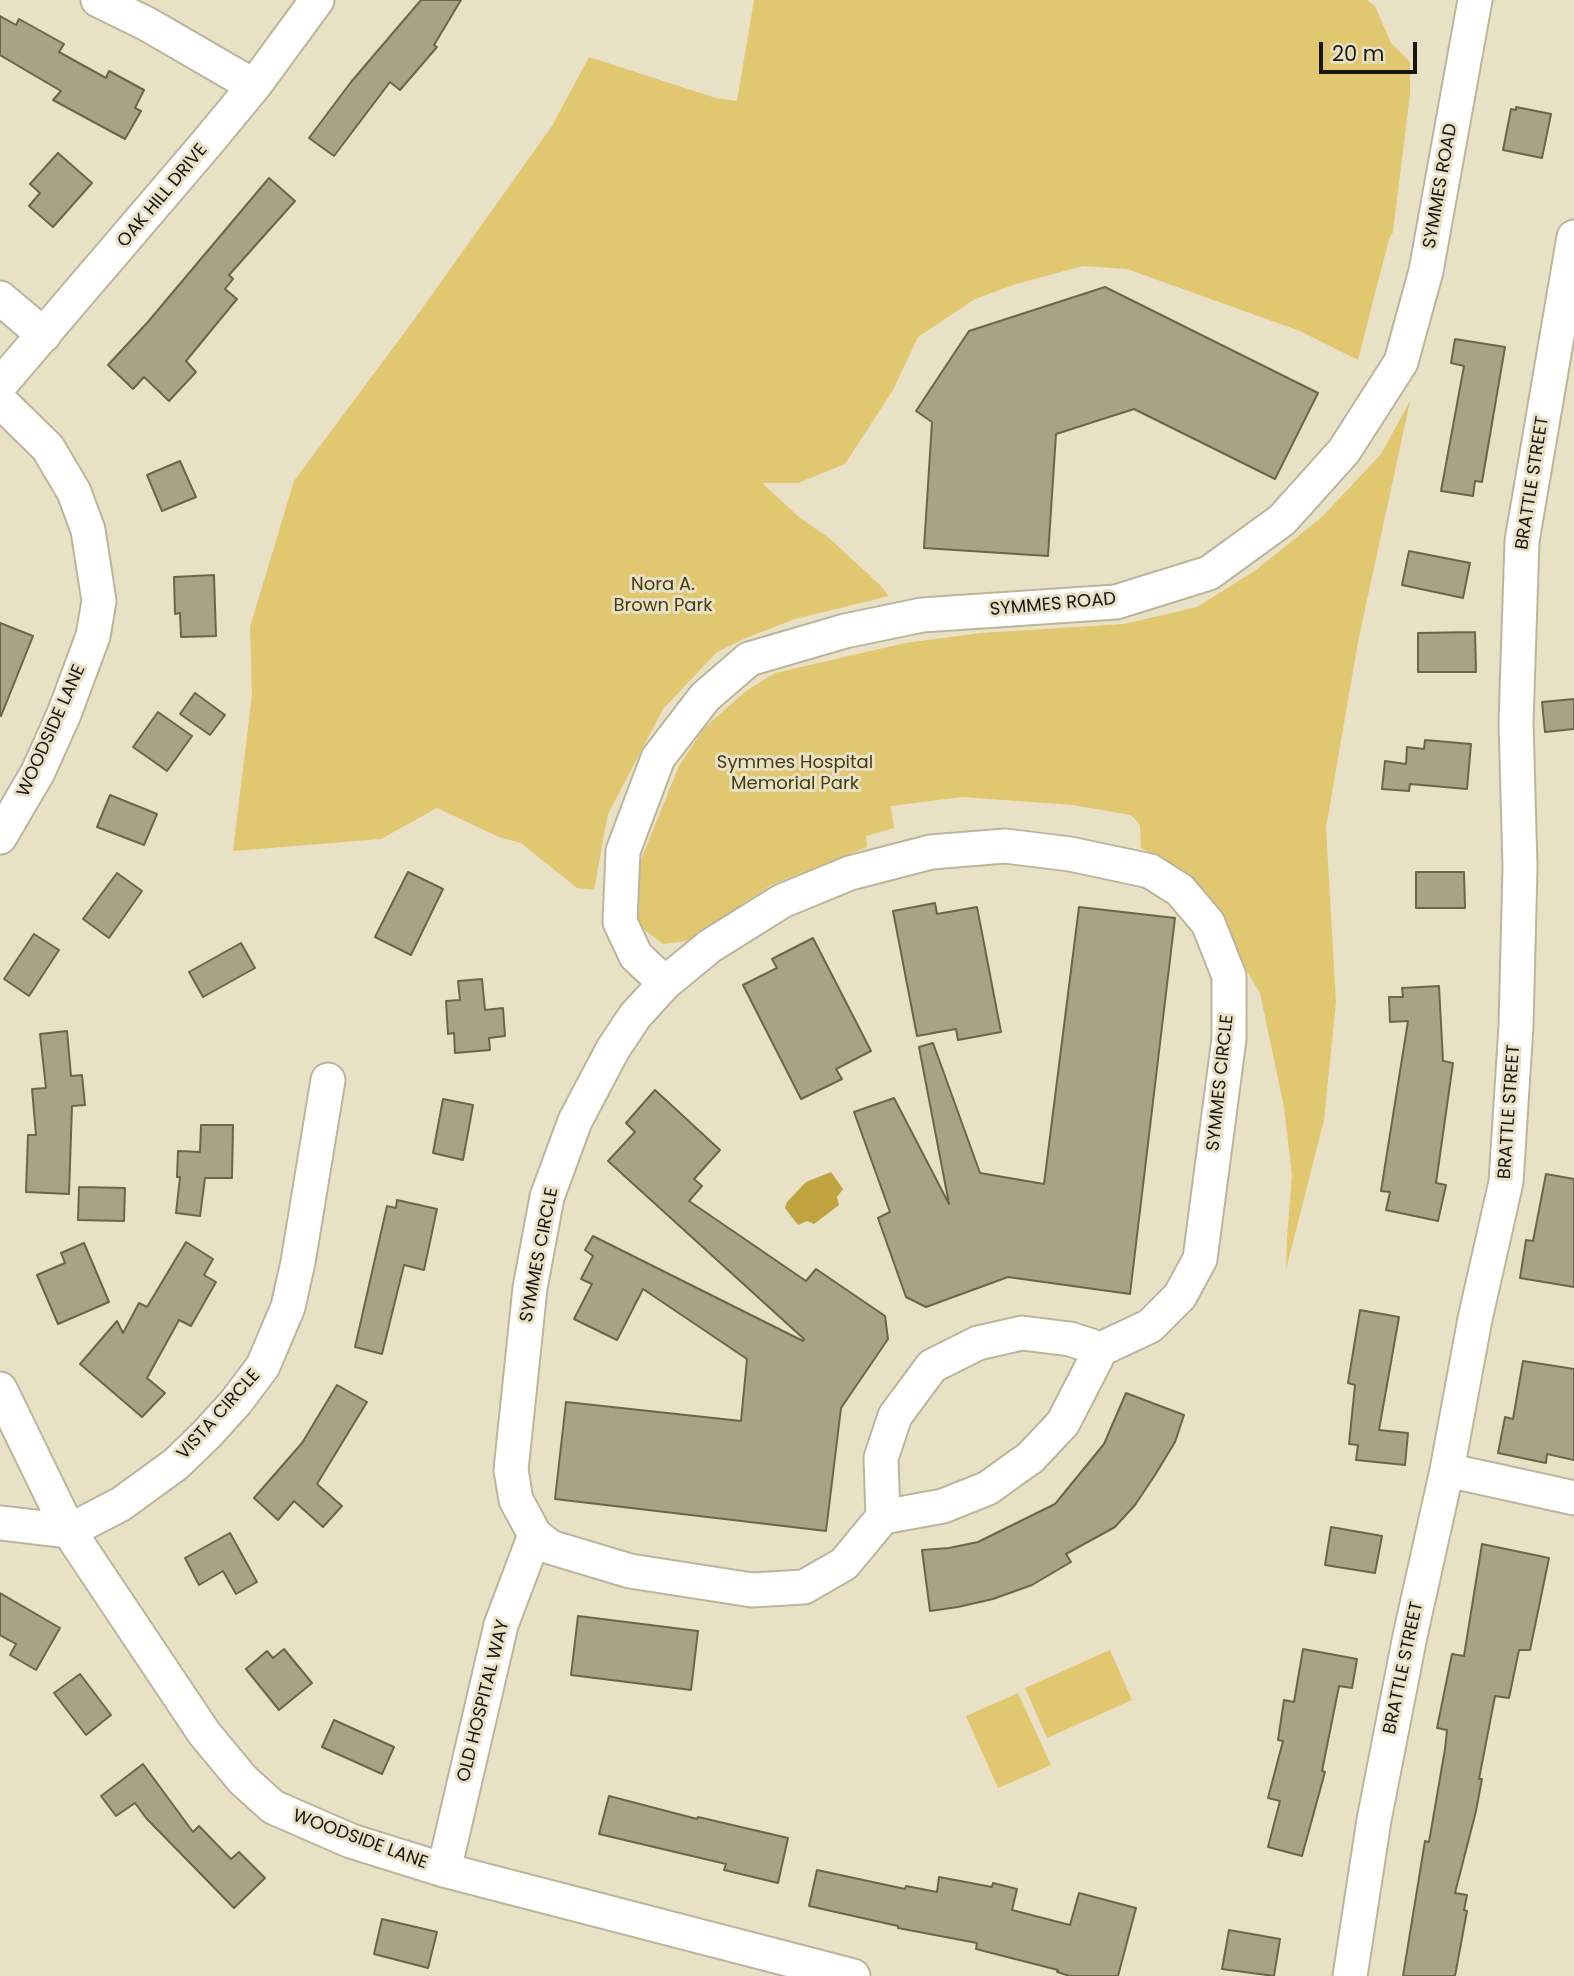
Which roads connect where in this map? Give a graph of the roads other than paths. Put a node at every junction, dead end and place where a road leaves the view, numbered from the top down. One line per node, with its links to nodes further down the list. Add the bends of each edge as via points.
1 (99, 0): 4 (street)
2 (317, 0): 4 (street, OAK HILL DRIVE)
3 (1475, 0): 11 (street, SYMMES ROAD, via 1426,271 1401,362 1344,451 1282,520 1209,573 1116,602 922,615 749,659 705,696 658,758 623,850 620,922 636,956)
4 (254, 86): 7 (street, OAK HILL DRIVE)
5 (1574, 237): 15 (street, BRATTLE STREET, via 1522,541 1517,722 1520,867 1506,1182)
6 (0, 298): 7 (street)
7 (44, 335): 8 (street, OAK HILL DRIVE)
8 (0, 386)
9 (0, 401): 10 (street, WOODSIDE LANE, via 48,448 74,492 88,530 99,601 93,636 64,714 38,772)
10 (0, 837)
11 (665, 983): 13 (street, SYMMES CIRCLE, via 710,946 782,901 850,873 931,852 1005,846 1070,854 1150,871 1180,890 1208,923 1229,976 1229,1039 1200,1259 1180,1296 1150,1326); 20 (street, SYMMES CIRCLE, via 612,1049 575,1121 547,1197 530,1288 511,1470 516,1500)
12 (328, 1080): 19 (street, VISTA CIRCLE, via 288,1307 263,1366 236,1402 176,1464 121,1504)
13 (1101, 1349): 17 (street, via 1063,1423 1030,1458 988,1488 943,1506); 17 (street, via 1070,1339 1022,1334 978,1343 932,1366 895,1416 881,1458)
14 (0, 1389): 19 (street, WOODSIDE LANE)
15 (1447, 1470): 16 (street); 23 (street, BRATTLE STREET, via 1374,1820)
16 (1574, 1498)
17 (883, 1517): 20 (street, via 844,1564 804,1587 752,1590 630,1571 550,1547)
18 (0, 1523): 19 (street)
19 (69, 1531): 21 (street, WOODSIDE LANE, via 204,1733 262,1799 319,1828)
20 (535, 1535): 21 (street, OLD HOSPITAL WAY, via 500,1625)
21 (444, 1870): 22 (street, WOODSIDE LANE)
22 (853, 1976)
23 (1350, 1976)

